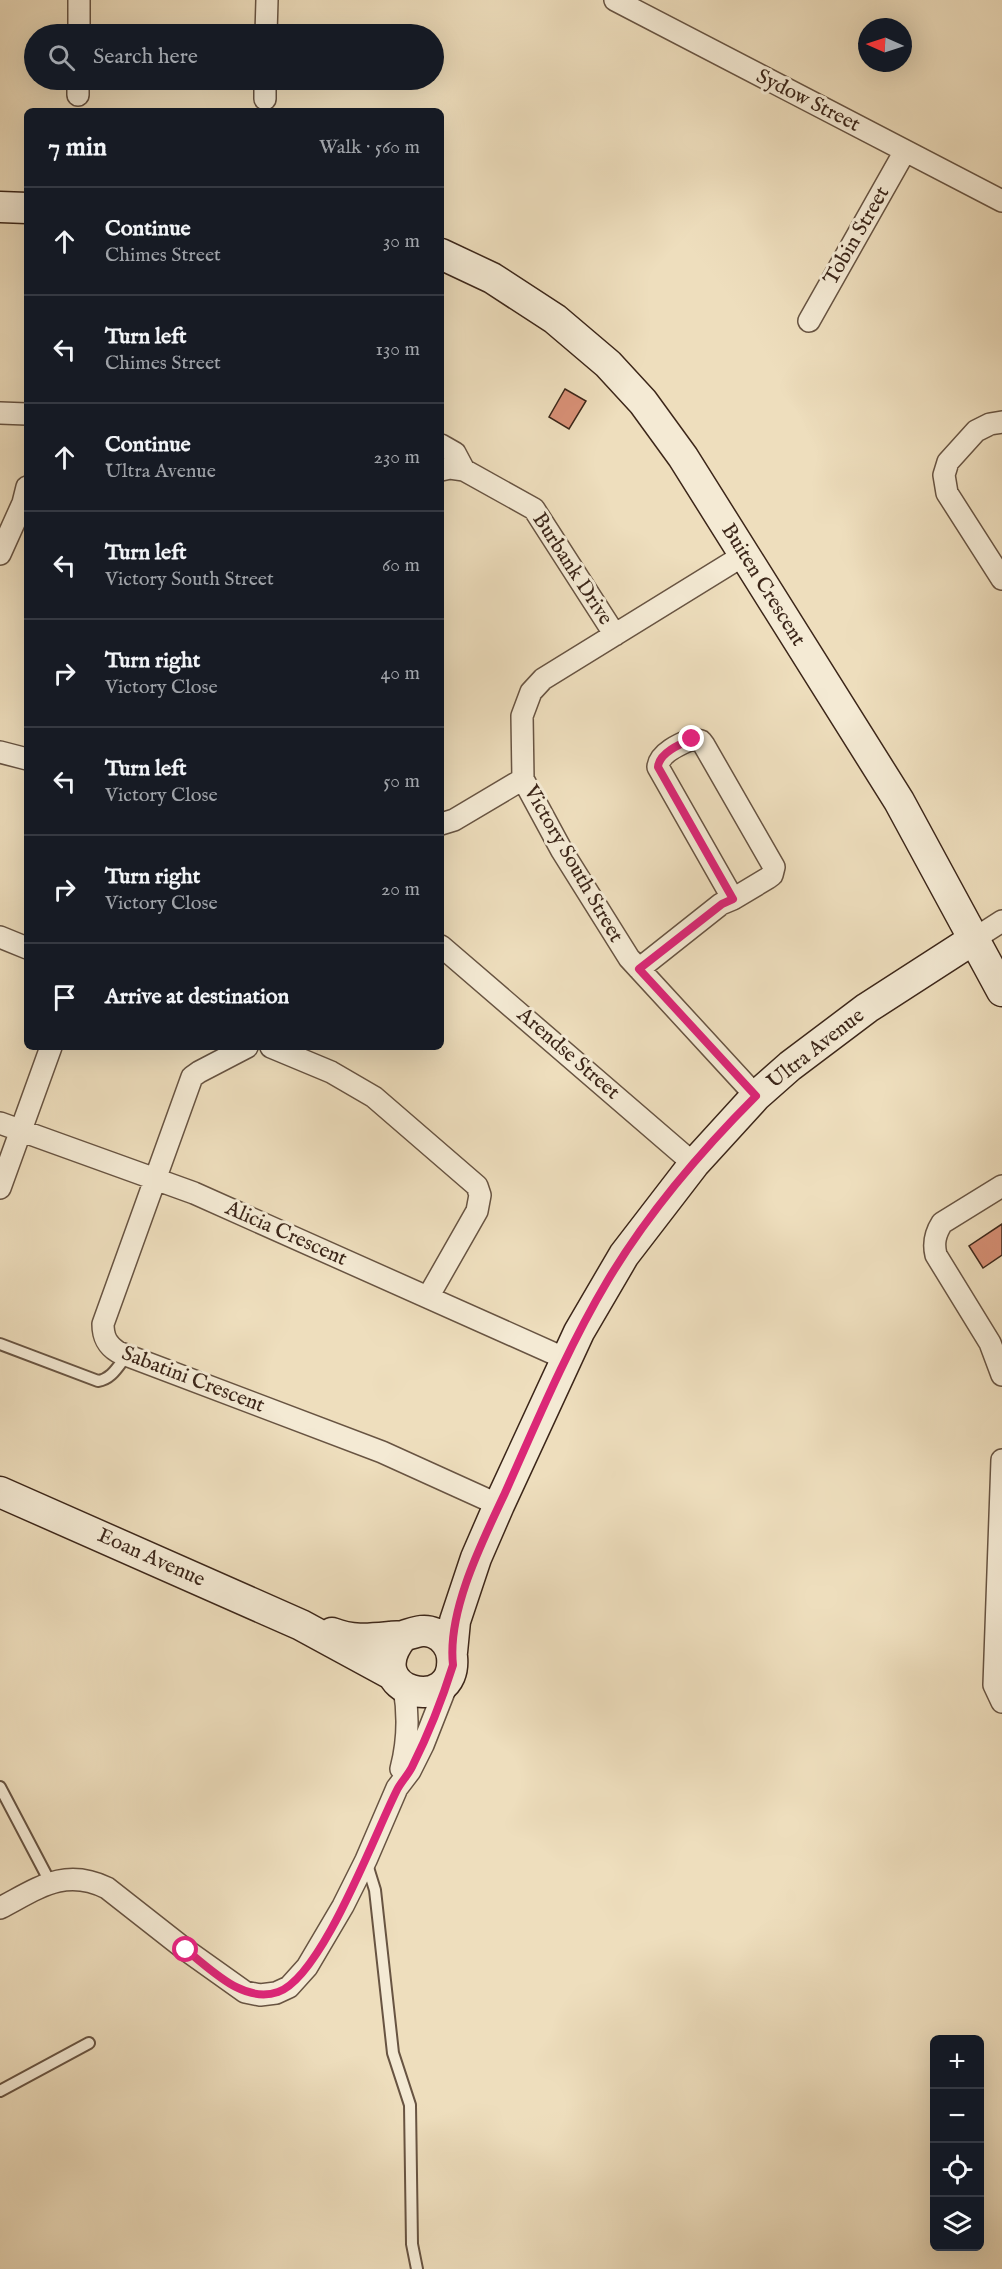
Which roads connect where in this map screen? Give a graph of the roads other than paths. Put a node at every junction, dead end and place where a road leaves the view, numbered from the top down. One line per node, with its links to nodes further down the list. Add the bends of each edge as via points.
1 (80, 0): 4 (street)
2 (267, 0): 5 (street)
3 (615, 0): 6 (street, Sydow Street)
4 (79, 24)
5 (266, 24)
6 (905, 151): 7 (street, Sydow Street); 11 (street, Tobin Street)
7 (1002, 201)
8 (0, 207): 9 (street)
9 (24, 208)
10 (444, 255): 20 (street, Buiten Crescent, via 492,278 555,319 608,364 643,402 683,457)
11 (809, 321)
12 (0, 413): 13 (street)
13 (24, 414)
14 (1002, 422): 21 (street, via 976,431 948,462 944,475 947,493)
15 (444, 447): 17 (street, Burbank Drive, via 455,453)
16 (444, 469): 17 (street, Burbank Drive)
17 (464, 470): 22 (street, Burbank Drive, via 534,509)
18 (24, 499): 19 (street)
19 (0, 554)
20 (744, 555): 22 (street, Victory South Street); 30 (street, Buiten Crescent, via 899,801)
21 (1002, 579)
22 (615, 635): 25 (street, Victory South Street, via 543,679 531,692 522,716)
23 (0, 752): 24 (street)
24 (24, 758)
25 (523, 779): 26 (street); 33 (street, Victory South Street, via 562,851)
26 (444, 823)
27 (733, 899): 27 (street, via 658,767 664,755 692,739 704,745 774,867 772,875); 33 (street)
28 (1002, 921): 30 (street, Ultra Avenue)
29 (0, 937): 31 (street)
30 (974, 939): 34 (street, Buiten Crescent); 38 (street, Ultra Avenue, via 867,1008)
31 (24, 947)
32 (444, 949): 41 (street, Arendse Street)
33 (639, 969): 38 (street, Victory South Street)
34 (1002, 991)
35 (50, 1050): 40 (street)
36 (241, 1050): 42 (street, Sabatini Crescent, via 192,1077)
37 (278, 1050): 45 (street, via 356,1085 477,1186 477,1212)
38 (756, 1096): 41 (street, Ultra Avenue)
39 (0, 1123): 40 (street, Alicia Crescent)
40 (21, 1130): 42 (street, Alicia Crescent); 44 (street)
41 (694, 1164): 48 (street, Ultra Avenue, via 624,1255)
42 (155, 1178): 45 (street, Alicia Crescent); 47 (street, Sabatini Crescent, via 103,1324 107,1343)
43 (1002, 1186): 49 (street, via 942,1223 934,1243 936,1255 990,1343)
44 (0, 1188)
45 (428, 1297): 48 (street, Alicia Crescent)
46 (0, 1344): 47 (lane, via 98,1381 111,1376)
47 (127, 1355): 52 (street, Sabatini Crescent, via 381,1452)
48 (566, 1359): 52 (street, Ultra Avenue)
49 (1002, 1375)
50 (1002, 1460): 58 (street, via 994,1685)
51 (0, 1492): 54 (street, Eoan Avenue)
52 (499, 1505): 53 (street, Ultra Avenue)
53 (476, 1558): 55 (street, Ultra Avenue, via 456,1589); 56 (street, Ultra Avenue, via 455,1621)
54 (301, 1625): 55 (street, Eoan Avenue, via 362,1640); 57 (street, Eoan Avenue)
55 (406, 1635): 56 (street, via 421,1630 445,1640); 57 (street, via 394,1648 390,1661)
56 (451, 1665): 57 (street, via 441,1687 429,1693 416,1693); 60 (street, via 423,1745)
57 (398, 1681): 60 (street, via 407,1706 408,1740)
58 (1002, 1702)
59 (0, 1787): 62 (lane)
60 (398, 1788): 61 (street)
61 (366, 1860): 62 (street, via 307,1967 289,1987 261,1995 245,1992 231,1983 107,1888 83,1879); 66 (lane, via 375,1890 393,2054 410,2105 412,2244)
62 (50, 1882): 63 (street)
63 (0, 1908)
64 (89, 2043): 65 (lane)
65 (0, 2091)
66 (417, 2269)

